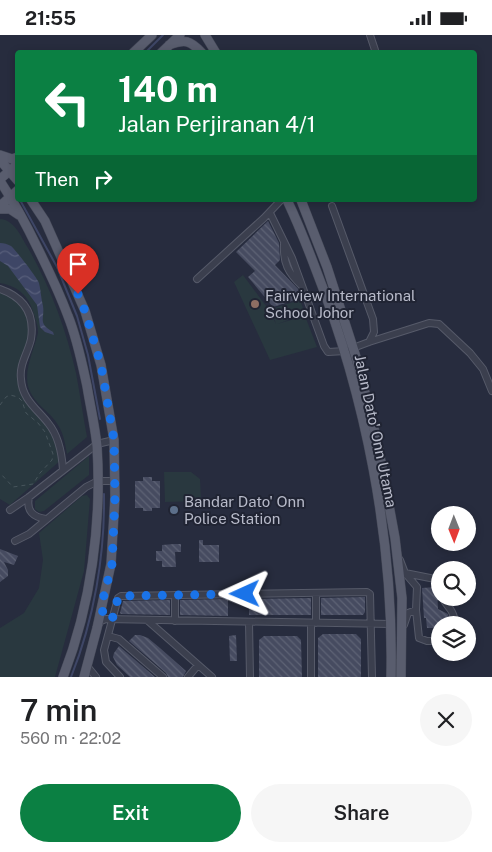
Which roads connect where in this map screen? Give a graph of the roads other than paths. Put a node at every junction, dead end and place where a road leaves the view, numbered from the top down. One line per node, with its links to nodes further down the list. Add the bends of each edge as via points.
1 (152, 35): 7 (main road)
2 (180, 35): 6 (main road)
3 (191, 35): 10 (main road)
4 (205, 35): 11 (main road)
5 (370, 35): 12 (street)
6 (168, 45): 8 (main road); 9 (main road, via 189,42)
7 (136, 50)
8 (164, 50)
9 (198, 50)
10 (200, 50)
11 (214, 50)
12 (375, 50)
13 (0, 155): 14 (main road)
14 (15, 158)
15 (0, 160): 17 (main road)
16 (15, 167): 17 (main road)
17 (10, 171): 18 (main road); 19 (main road)
18 (15, 177)
19 (0, 180): 20 (main road)
20 (14, 193): 28 (main road)
21 (17, 202): 31 (main road)
22 (32, 202): 33 (main road)
23 (39, 202): 33 (main road)
24 (279, 202): 29 (street)
25 (288, 202): 32 (main road, Jalan Dato' Onn Utama)
26 (302, 202): 30 (main road, Jalan Dato' Onn Utama)
27 (332, 206): 36 (street, via 374,319 374,332)
28 (0, 207): 31 (main road, via 10,209)
29 (270, 213): 34 (street); 37 (street, via 284,241 286,267 303,286 326,350 331,353)
30 (306, 214): 32 (main road); 37 (main road, Jalan Dato' Onn Utama, via 327,267)
31 (23, 219): 40 (main road, via 69,317 83,368)
32 (296, 219): 37 (main road, Jalan Dato' Onn Utama)
33 (45, 221): 39 (main road, via 85,311 101,365)
34 (197, 279)
35 (0, 289): 41 (street, via 13,293 23,302 28,313 30,340 20,380 28,402 54,432)
36 (369, 342): 37 (street); 38 (street, via 429,323 439,324 483,369)
37 (349, 350): 48 (main road, Jalan Dato' Onn Utama, via 377,440); 61 (main road, Jalan Dato' Onn Utama, via 373,471 388,570)
38 (492, 391)
39 (114, 440): 40 (street); 43 (main road)
40 (97, 443): 41 (street); 42 (main road)
41 (63, 470): 44 (street)
42 (98, 481): 43 (street); 46 (street); 68 (main road, via 92,561 83,614)
43 (114, 481): 53 (main road, via 112,564)
44 (29, 497): 45 (street); 46 (street, via 28,509 32,515)
45 (10, 510)
46 (46, 519): 47 (street)
47 (15, 541)
48 (396, 549): 49 (street); 63 (main road, Jalan Dato' Onn Utama)
49 (405, 573): 50 (street); 54 (street, via 416,587)
50 (431, 578)
51 (316, 593): 52 (street); 59 (street); 60 (street, via 369,592)
52 (175, 595): 55 (street, via 119,597); 57 (street)
53 (101, 607): 55 (street, via 104,615); 62 (main road)
54 (416, 610): 63 (street, via 408,613); 65 (street, via 419,638)
55 (112, 620): 56 (street); 62 (street, via 103,619); 64 (street)
56 (147, 620): 57 (street); 66 (street)
57 (175, 621): 58 (street)
58 (249, 622): 59 (street); 73 (street)
59 (313, 623): 60 (street); 74 (street)
60 (371, 624): 61 (street); 75 (street)
61 (391, 625): 76 (main road, Jalan Dato' Onn Utama)
62 (97, 628): 67 (main road)
63 (403, 628): 77 (main road, Jalan Dato' Onn Utama)
64 (108, 636): 69 (street, via 104,651 106,663); 70 (street, via 119,639)
65 (431, 641)
66 (198, 665): 71 (street); 72 (street)
67 (89, 674)
68 (63, 677)
69 (120, 677)
70 (163, 677)
71 (188, 677)
72 (212, 677)
73 (250, 677)
74 (311, 677)
75 (372, 677)
76 (391, 677)
77 (401, 677)

